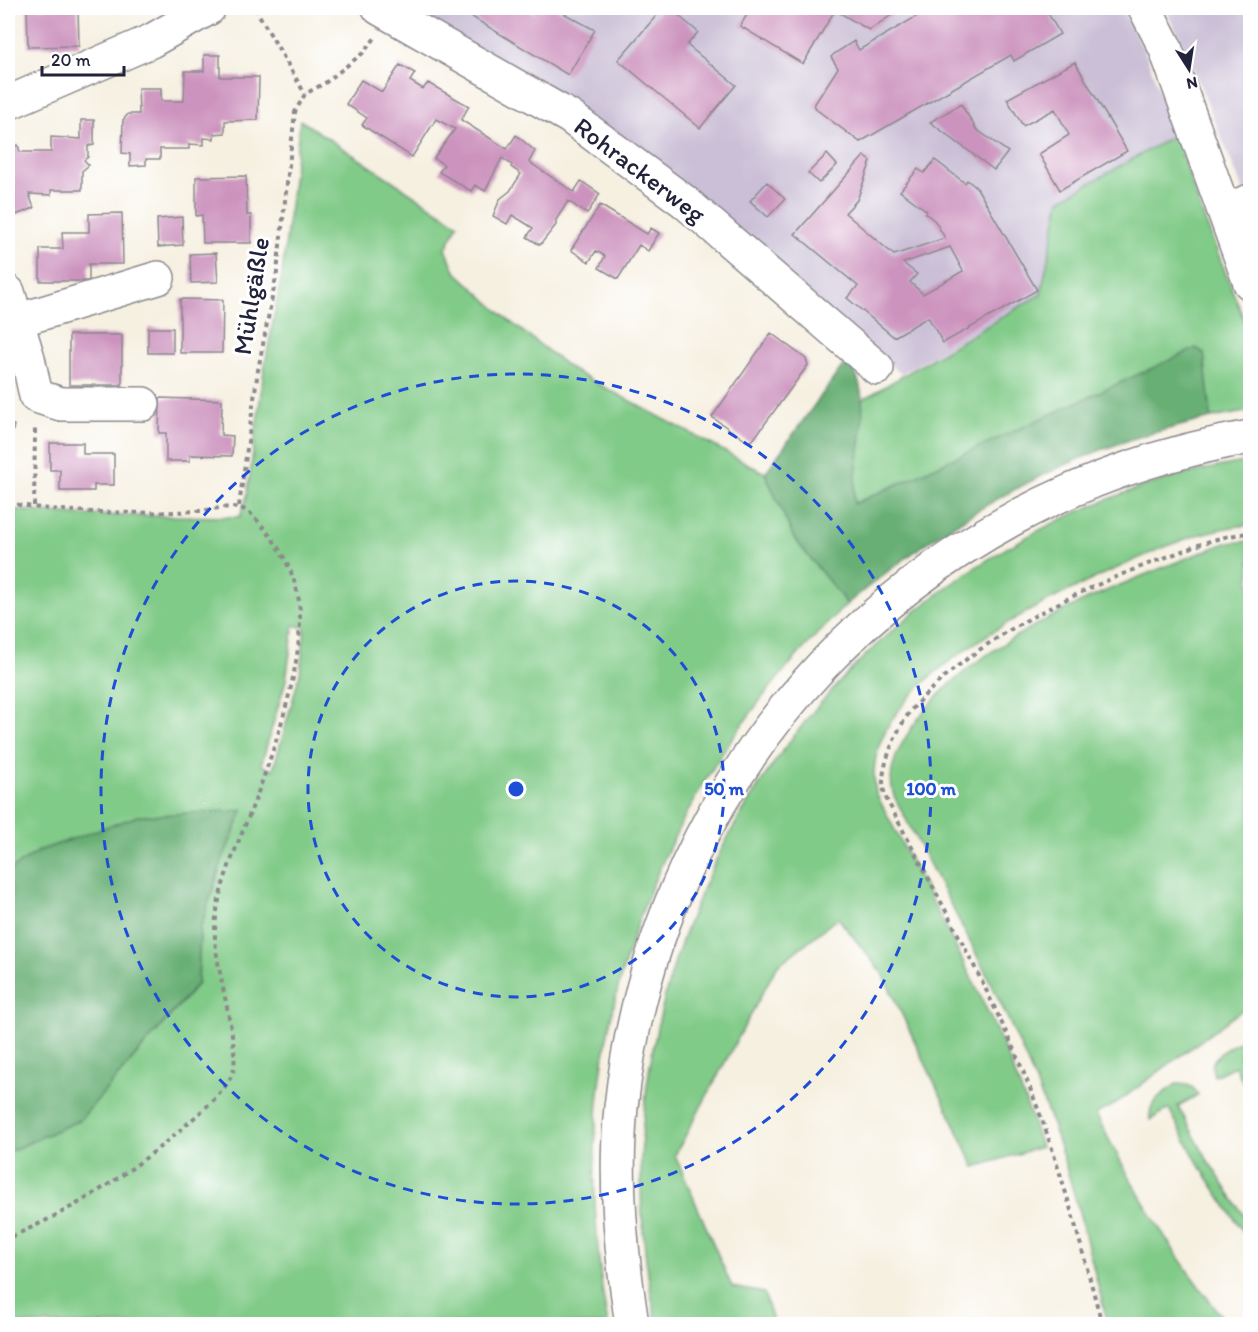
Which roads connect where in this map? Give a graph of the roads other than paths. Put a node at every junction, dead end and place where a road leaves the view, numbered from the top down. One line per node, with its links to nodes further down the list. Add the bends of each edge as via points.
1 (209, 8): 4 (street, via 132,49)
2 (1145, 8): 5 (street)
3 (383, 11): 9 (street, Rohrackerweg, via 570,117 685,202)
4 (8, 103)
5 (1238, 205): 7 (street)
6 (158, 278): 8 (street)
7 (1251, 283)
8 (12, 306): 10 (street, via 36,396 61,404)
9 (877, 368)
10 (144, 404)
11 (1251, 437): 12 (street, via 1161,457 1107,475 1048,500 963,547 919,577 844,642 782,710 753,750 726,791 684,871 664,920 636,1018 621,1108 618,1158 621,1234)
12 (632, 1324)

